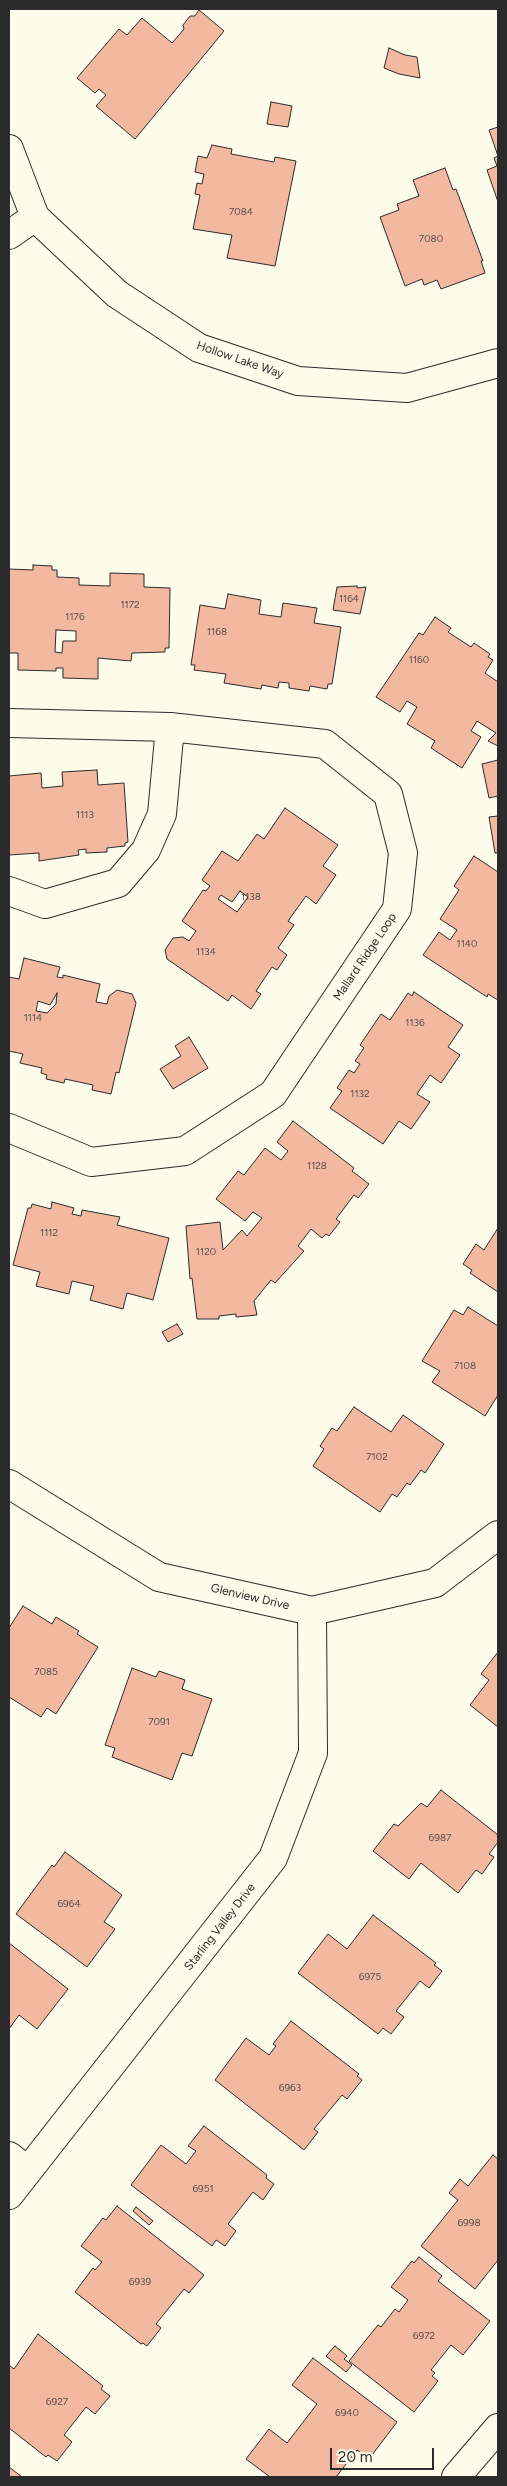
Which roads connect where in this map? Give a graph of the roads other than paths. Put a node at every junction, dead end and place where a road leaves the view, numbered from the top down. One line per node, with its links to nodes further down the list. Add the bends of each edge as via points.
1 (9, 149): 2 (street, Hollow Lake Way)
2 (35, 217): 3 (street); 4 (street, Hollow Lake Way, via 117,294 199,348 298,381 407,388)
3 (9, 235)
4 (498, 362)
5 (9, 723): 6 (street, Mallard Ridge Loop)
6 (170, 727): 7 (street, via 162,814 146,850 118,883 45,904); 8 (street, Mallard Ridge Loop, via 325,744 388,794 403,853 397,909 273,1094 185,1151 91,1162)
7 (9, 891)
8 (9, 1128)
9 (9, 1484): 11 (street, Glenview Drive, via 160,1576)
10 (498, 1535): 11 (street, Glenview Drive, via 435,1582)
11 (312, 1611): 12 (street, Starling Valley Drive, via 313,1753 273,1858)
12 (18, 2163): 13 (street, Starling Valley Drive)
13 (9, 2196)
14 (498, 2428): 15 (street)
15 (456, 2477)

